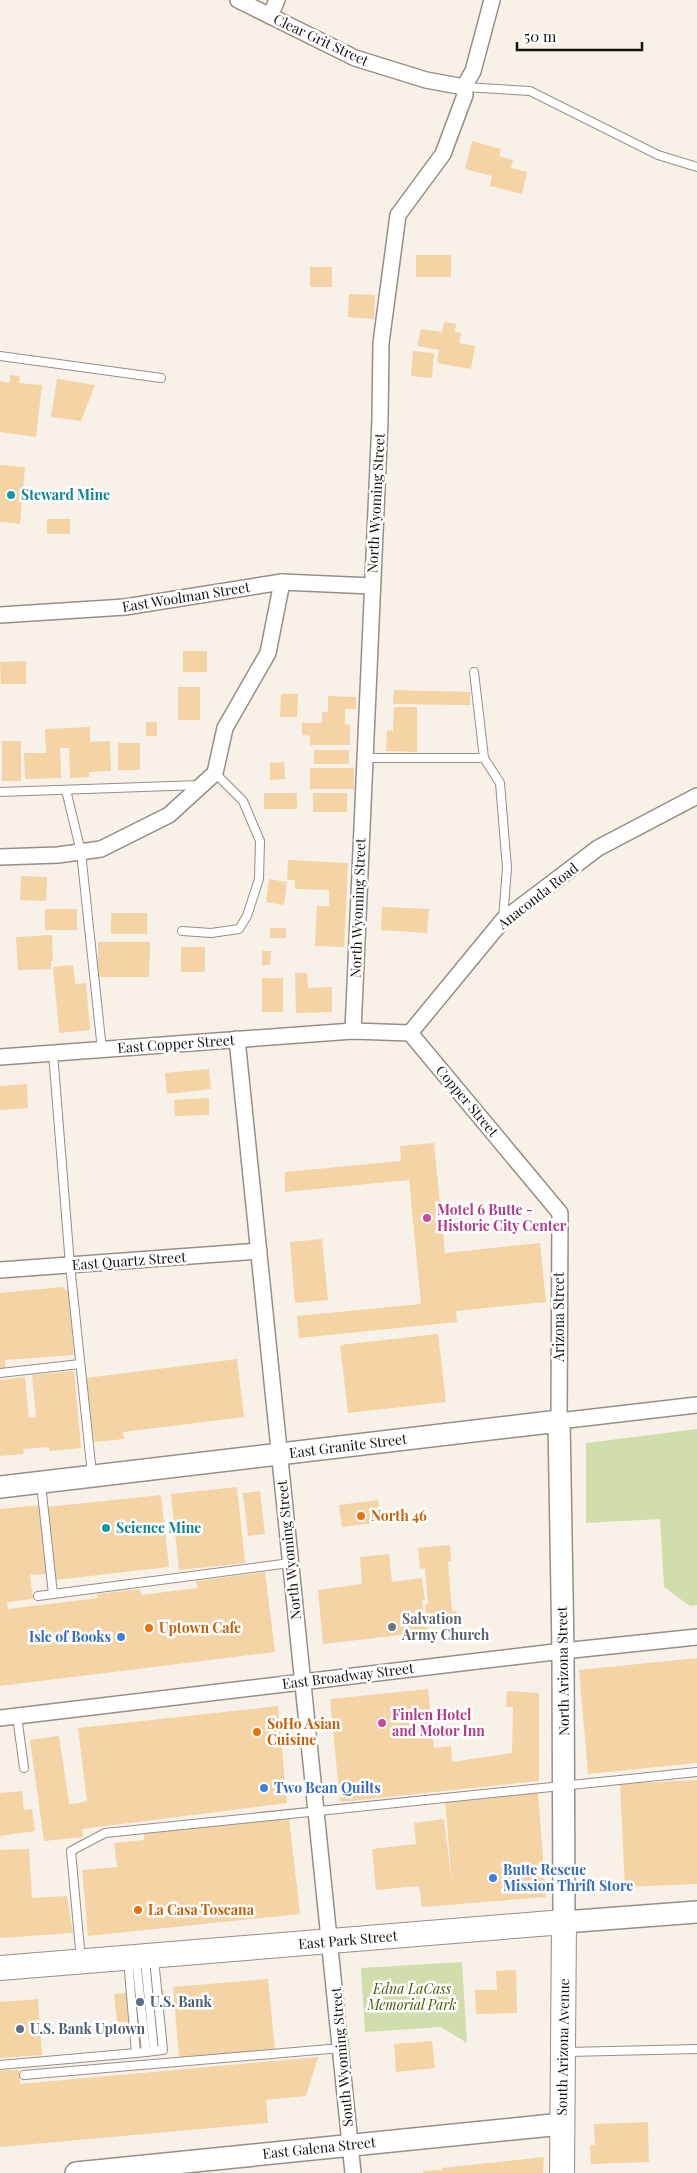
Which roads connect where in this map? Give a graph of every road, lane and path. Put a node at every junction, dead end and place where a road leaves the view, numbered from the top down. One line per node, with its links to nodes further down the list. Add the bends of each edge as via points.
1 (238, 0): 4 (street, Clear Grit Street)
2 (277, 0): 4 (street)
3 (492, 0): 5 (street, North Wyoming Street, via 473,71)
4 (270, 16): 5 (street, Clear Grit Street, via 355,58 426,80)
5 (464, 86): 6 (lane, via 530,92 658,155); 10 (street, North Wyoming Street, via 465,95 443,154 398,214 381,343)
6 (697, 167)
7 (0, 356): 8 (lane)
8 (161, 378)
9 (282, 582): 10 (street, East Woolman Street); 11 (street, East Woolman Street, via 126,607); 15 (street, via 268,652 225,728)
10 (372, 586): 13 (street, North Wyoming Street)
11 (0, 615)
12 (474, 672): 14 (lane)
13 (365, 758): 14 (lane); 24 (street, North Wyoming Street)
14 (484, 758): 22 (lane, via 500,783 507,868)
15 (216, 773): 16 (street); 23 (lane, via 243,801 260,841 259,879 247,916 239,929 211,933)
16 (202, 785): 17 (lane); 20 (street, via 169,815 101,849)
17 (66, 790): 18 (lane); 20 (lane)
18 (0, 792)
19 (697, 796): 22 (street, Anaconda Road, via 598,848)
20 (81, 852): 21 (street); 27 (lane)
21 (0, 857)
22 (503, 920): 25 (street, Anaconda Road)
23 (182, 931)
24 (353, 1031): 25 (street); 26 (street, East Copper Street)
25 (410, 1032): 30 (street, Copper Street)
26 (236, 1039): 27 (street, East Copper Street); 31 (street, North Wyoming Street)
27 (102, 1050): 28 (street, East Copper Street)
28 (53, 1053): 29 (street, East Copper Street); 32 (lane)
29 (0, 1057)
30 (560, 1213): 37 (street, Arizona Street)
31 (259, 1251): 32 (street, East Quartz Street); 38 (street, North Wyoming Street)
32 (70, 1265): 33 (street, East Quartz Street); 34 (lane)
33 (0, 1270)
34 (80, 1364): 35 (lane); 39 (lane)
35 (0, 1374)
36 (697, 1405): 37 (street, East Granite Street)
37 (559, 1421): 38 (street, East Granite Street); 46 (street, North Arizona Street)
38 (278, 1454): 39 (street, East Granite Street); 42 (street, North Wyoming Street)
39 (93, 1476): 40 (street, East Granite Street)
40 (41, 1482): 41 (street, East Granite Street); 43 (lane)
41 (0, 1487)
42 (290, 1563): 43 (lane); 47 (street, North Wyoming Street)
43 (54, 1594): 44 (lane)
44 (38, 1596)
45 (697, 1637): 46 (street, East Broadway Street)
46 (564, 1651): 47 (street, East Broadway Street); 52 (street, North Arizona Street)
47 (302, 1681): 48 (street, East Broadway Street); 53 (street, North Wyoming Street)
48 (17, 1716): 49 (street, East Broadway Street); 50 (lane)
49 (0, 1718)
50 (24, 1768)
51 (697, 1772): 52 (lane)
52 (564, 1784): 53 (lane); 55 (street, North Arizona Street)
53 (317, 1811): 56 (street, North Wyoming Street); 58 (lane, via 105,1833 71,1851)
54 (697, 1912): 55 (street, East Park Street)
55 (564, 1922): 56 (main road, East Park Street); 63 (main road, South Arizona Avenue)
56 (331, 1941): 57 (main road, East Park Street); 60 (street, South Wyoming Street)
57 (141, 1957): 58 (main road, East Park Street); 62 (lane); 62 (lane, via 154,2051); 64 (lane)
58 (81, 1962): 59 (main road, East Park Street)
59 (0, 1968)
60 (341, 2048): 66 (lane); 68 (street, South Wyoming Street)
61 (697, 2049): 63 (lane)
62 (146, 2052): 64 (lane)
63 (562, 2052): 67 (main road, South Arizona Avenue)
64 (136, 2053): 65 (lane)
65 (0, 2065)
66 (24, 2075)
67 (562, 2124): 68 (street, East Galena Street); 71 (main road, South Arizona Avenue)
68 (350, 2145): 69 (street, East Galena Street); 70 (street, South Wyoming Street)
69 (76, 2173)
70 (353, 2173)
71 (562, 2173)

